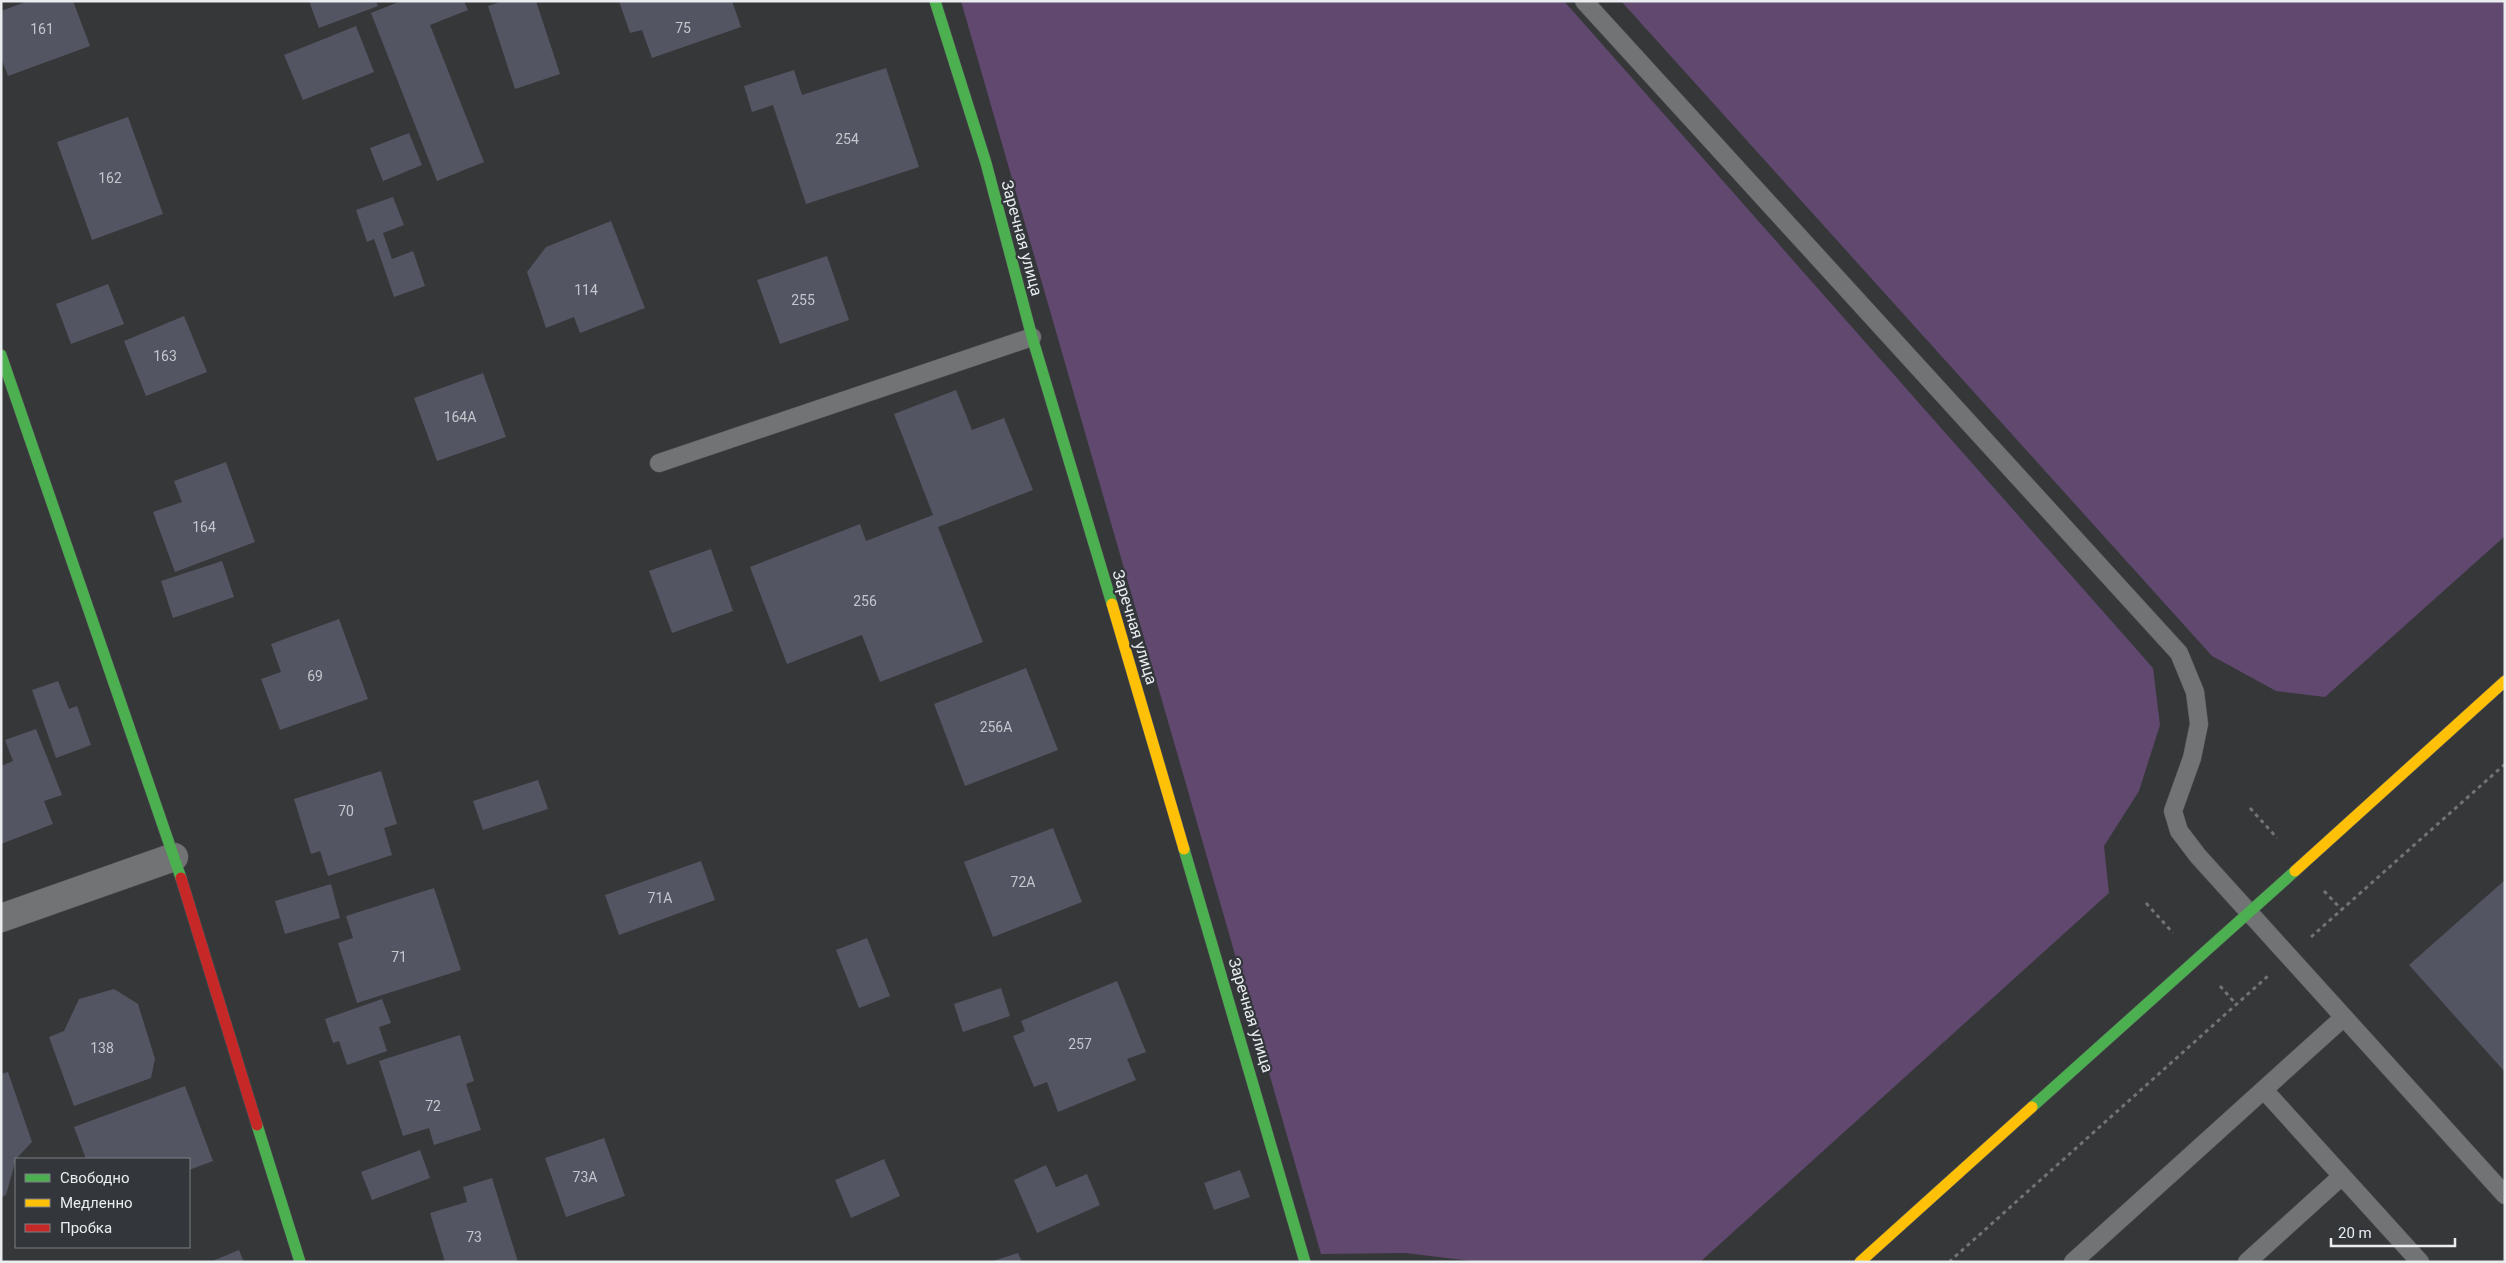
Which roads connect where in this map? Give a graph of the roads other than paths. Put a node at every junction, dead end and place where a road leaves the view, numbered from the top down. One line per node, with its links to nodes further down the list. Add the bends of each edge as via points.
1 (935, 1): 3 (street, Заречная улица, via 986,163)
2 (1584, 1): 8 (lane, via 2179,653 2196,692 2199,724 2192,758 2173,811 2179,831)
3 (1032, 338): 5 (lane); 15 (street, Заречная улица, via 1270,1134)
4 (1, 355): 7 (street)
5 (659, 463)
6 (2505, 681): 8 (street)
7 (174, 857): 9 (street); 14 (street)
8 (2249, 912): 10 (lane); 16 (street)
9 (1, 918)
10 (2344, 1017): 11 (lane); 13 (lane)
11 (2264, 1090): 12 (lane); 17 (lane)
12 (2342, 1176): 18 (lane); 19 (lane)
13 (2505, 1195)
14 (300, 1262)
15 (1305, 1262)
16 (1860, 1262)
17 (2073, 1262)
18 (2247, 1262)
19 (2420, 1262)

